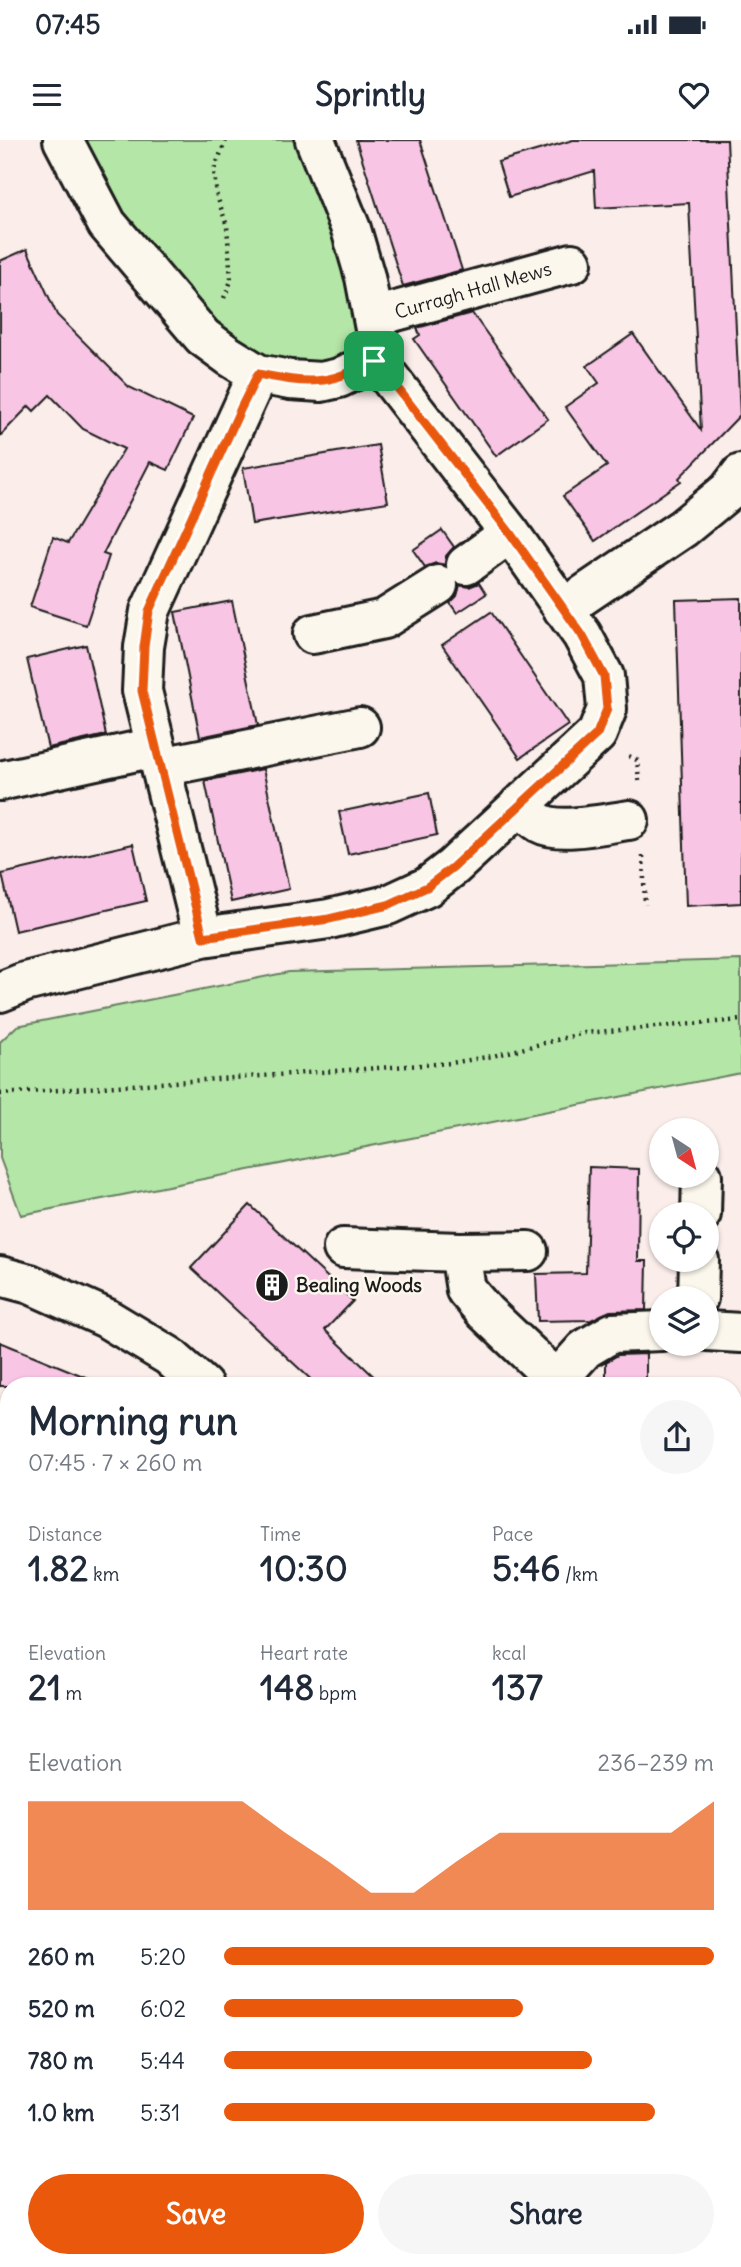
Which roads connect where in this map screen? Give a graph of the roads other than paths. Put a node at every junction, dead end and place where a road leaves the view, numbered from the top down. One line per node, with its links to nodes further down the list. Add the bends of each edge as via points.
1 (64, 140): 6 (street, via 107,224 203,337)
2 (315, 140): 4 (street, via 351,229)
3 (572, 263): 4 (street, Curragh Hall Mews)
4 (374, 317): 5 (street, via 379,350)
5 (374, 361): 6 (street, via 321,382); 8 (street)
6 (258, 374): 12 (street, via 149,611 142,691)
7 (741, 474): 9 (street, via 728,491 683,528)
8 (510, 533): 9 (street); 10 (street, via 384,619)
9 (563, 609): 14 (street, via 604,676 607,709 597,734)
10 (313, 634)
11 (360, 727): 12 (street)
12 (158, 757): 13 (street); 16 (street)
13 (0, 781)
14 (519, 805): 15 (street, via 548,826); 16 (street, via 427,887 388,905 329,919)
15 (629, 821)
16 (203, 937): 17 (street)
17 (0, 992)
18 (343, 1248): 20 (street)
19 (528, 1251): 20 (street)
20 (460, 1252): 26 (street, via 466,1290)
21 (0, 1276): 25 (street, via 30,1284 106,1318 169,1356)
22 (649, 1332): 27 (street, via 612,1333 585,1349)
23 (719, 1332): 24 (street)
24 (741, 1333)
25 (194, 1377)
26 (554, 1377)
27 (564, 1377)

